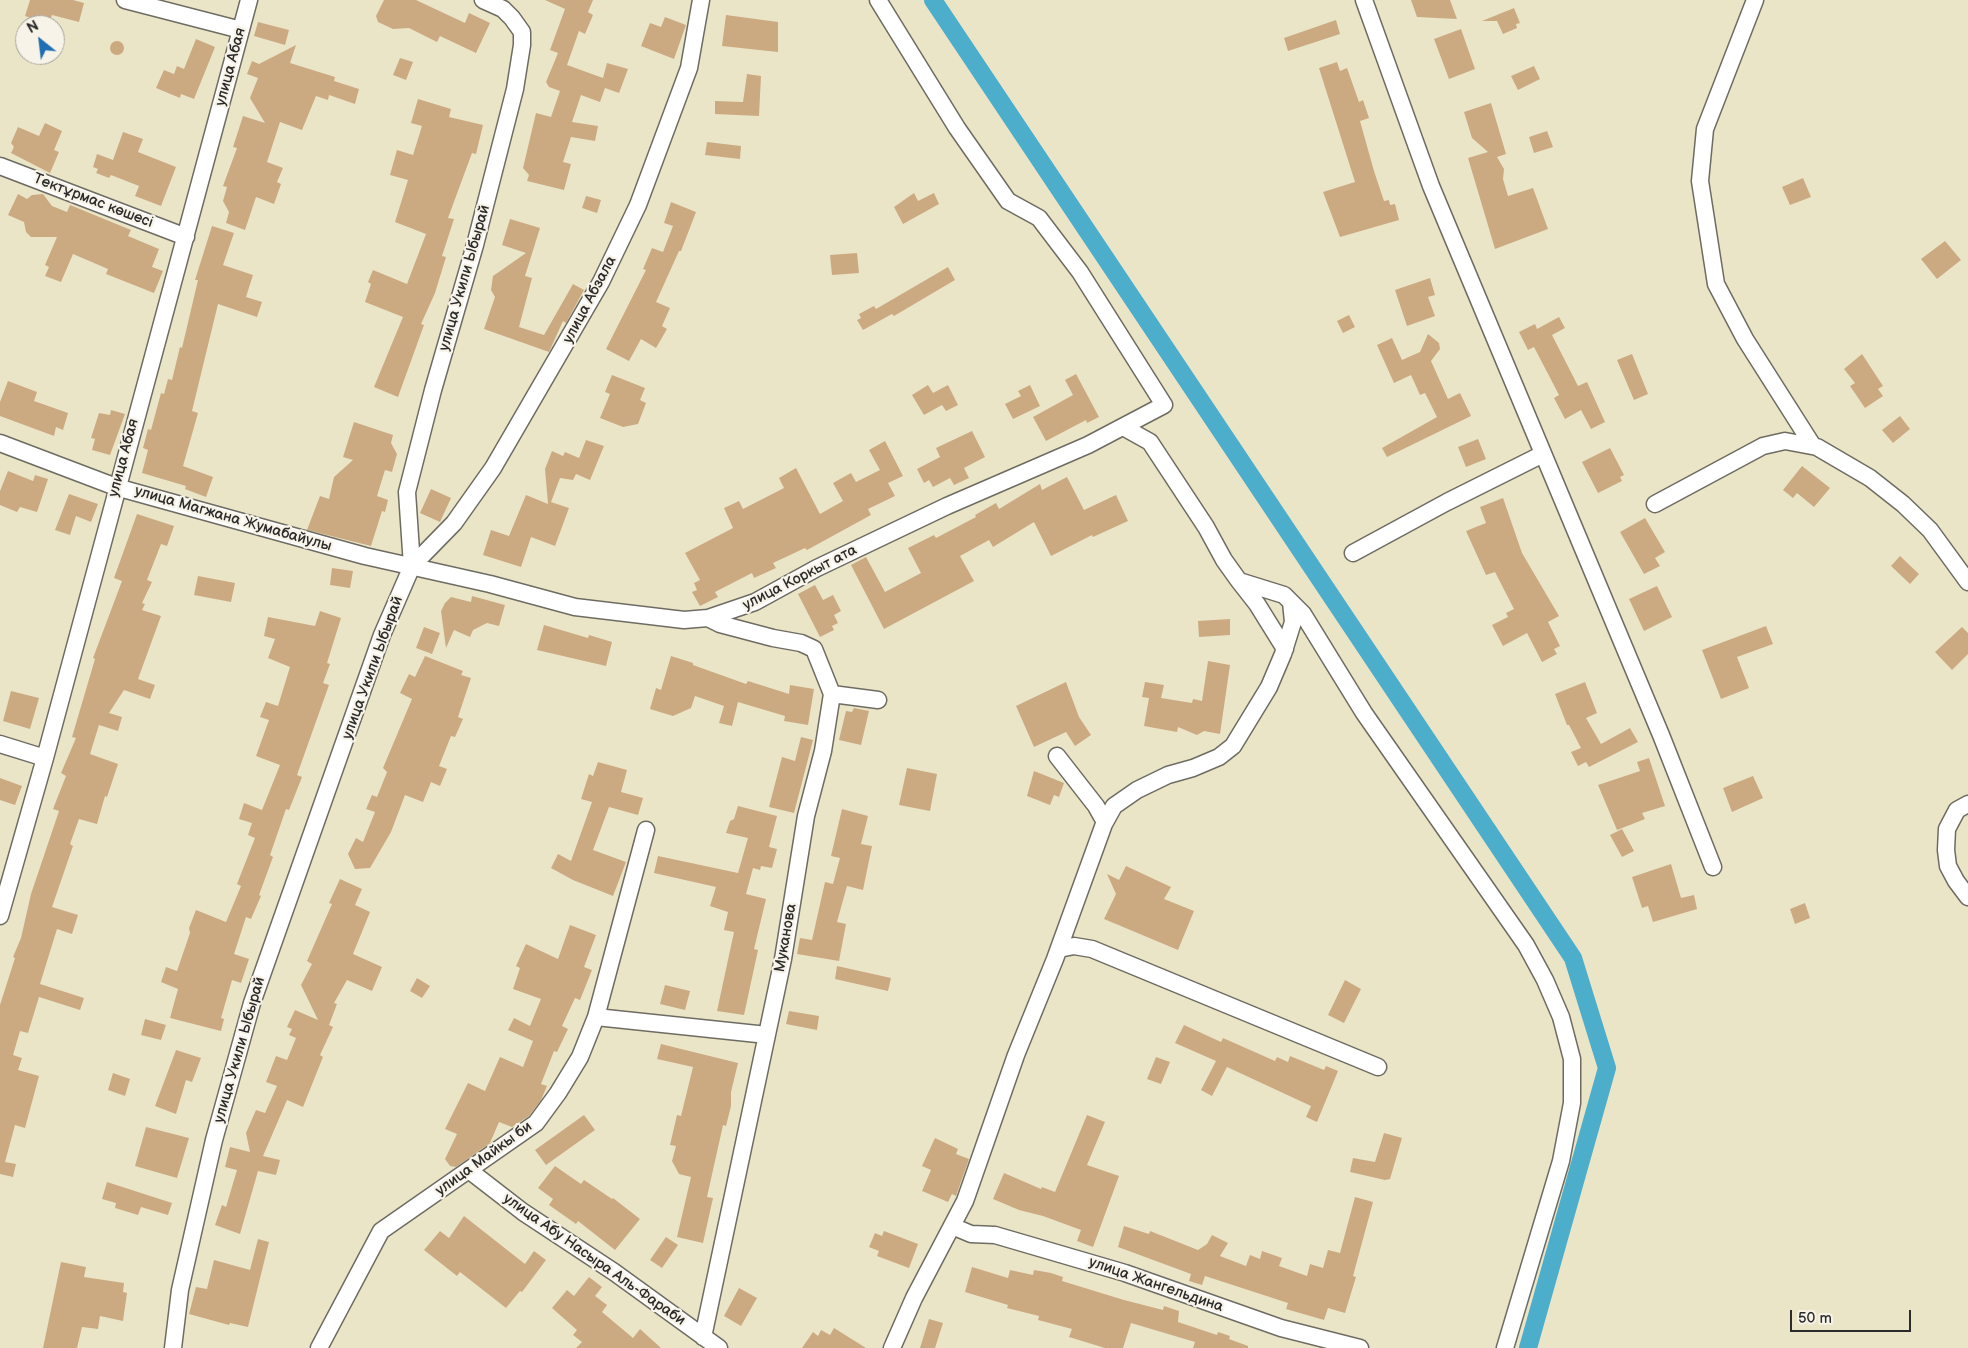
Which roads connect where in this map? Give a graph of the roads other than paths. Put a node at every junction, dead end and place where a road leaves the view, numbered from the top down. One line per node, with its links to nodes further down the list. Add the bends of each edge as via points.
1 (125, 0): 8 (street)
2 (249, 0): 8 (street, улица Абая)
3 (483, 0): 18 (street, улица Укили Ыбырай, via 503,9 512,18 522,32 522,45 515,89 478,236 407,492)
4 (701, 0): 18 (street, улица Абзала, via 689,68 638,205 601,282 493,468 454,523)
5 (878, 0): 11 (street, улица Коркыт ата, via 957,128 1008,200 1039,218 1080,272 1164,404)
6 (1364, 0): 14 (street, via 1431,186)
7 (1755, 0): 13 (street, via 1705,130 1700,181 1716,284 1745,339)
8 (241, 30): 10 (street, улица Абая)
9 (0, 166): 10 (street, Тектұрмас көшесі)
10 (186, 237): 15 (street, улица Абая)
11 (1123, 427): 19 (street, via 1150,442); 22 (street, улица Коркыт ата, via 946,506 817,568 756,602)
12 (0, 443): 15 (street, улица Магжана Жумабайулы)
13 (1813, 446): 16 (street, via 1785,441 1763,446); 20 (street, via 1870,478 1903,504 1930,530)
14 (1543, 454): 17 (street); 33 (street)
15 (116, 487): 18 (street, улица Магжана Жумабайулы); 28 (street, улица Абая)
16 (1655, 504)
17 (1354, 553)
18 (412, 566): 22 (street, улица Коркыт ата, via 575,607 656,619); 43 (street, улица Укили Ыбырай, via 382,635 252,1004 214,1140 180,1290)
19 (1239, 581): 21 (street, via 1284,595); 23 (street)
20 (1968, 582)
21 (1291, 602): 23 (street, via 1293,622); 48 (street, via 1303,614 1364,713 1526,945 1545,980 1567,1035 1572,1068 1572,1103 1561,1161)
22 (708, 618): 24 (street, via 814,649)
23 (1285, 649): 31 (street, via 1269,687 1233,746 1219,757 1137,790 1114,806)
24 (832, 694): 25 (street); 38 (street, Муканова, via 823,751 806,816)
25 (878, 700)
26 (0, 744): 28 (street)
27 (1058, 756): 31 (street)
28 (45, 758): 35 (street, улица Абая)
29 (1968, 792): 30 (street)
30 (1963, 807): 34 (street, via 1947,829 1948,866)
31 (1105, 822): 36 (street)
32 (646, 830): 37 (street, улица Майкы би)
33 (1712, 867)
34 (1968, 896)
35 (0, 916)
36 (1059, 949): 39 (street, via 1074,946 1092,949); 41 (street, via 965,1201)
37 (596, 1017): 38 (street); 40 (street, улица Майкы би, via 580,1057 536,1123)
38 (767, 1035): 42 (street, Муканова)
39 (1378, 1067)
40 (470, 1170): 42 (street, улица Абу Насыра Аль-Фараби, via 523,1212 614,1272); 44 (street, улица Майкы би, via 381,1231)
41 (952, 1226): 46 (street); 47 (street, улица Жангельдина, via 971,1234 996,1235 1115,1270 1281,1328)
42 (703, 1337): 45 (street, улица Абу Насыра Аль-Фараби)
43 (173, 1348)
44 (319, 1348)
45 (719, 1348)
46 (892, 1348)
47 (1360, 1348)
48 (1505, 1348)

